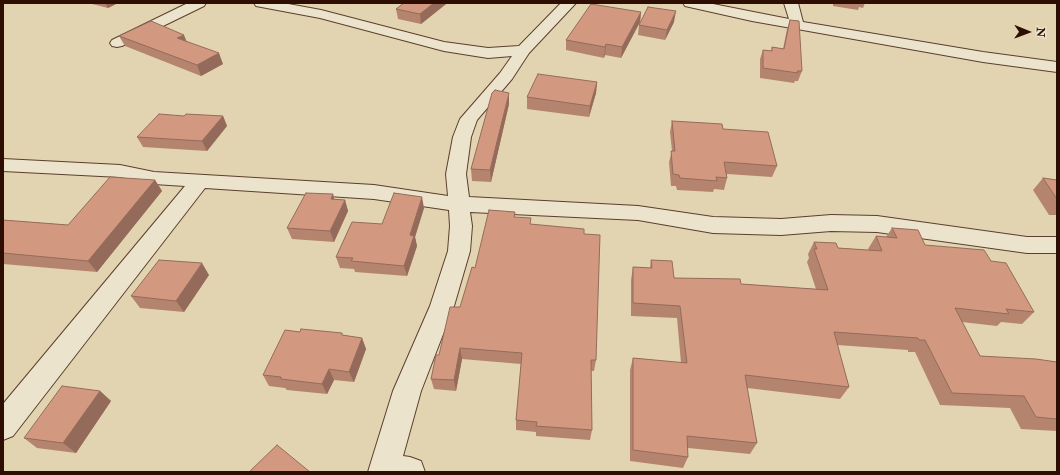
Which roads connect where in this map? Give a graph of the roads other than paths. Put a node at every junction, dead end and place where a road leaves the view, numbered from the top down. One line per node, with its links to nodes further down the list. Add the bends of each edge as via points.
1 (199, 3): 8 (street)
2 (261, 3): 6 (street)
3 (569, 3): 9 (street)
4 (690, 3): 7 (street)
5 (791, 3): 7 (street)
6 (329, 9): 9 (street, via 461,49 488,52)
7 (797, 24): 10 (street, via 983,57)
8 (117, 43)
9 (524, 50): 13 (street, via 506,76 469,119 462,137 456,174)
10 (1057, 66)
11 (3, 165): 12 (street, via 120,171 154,178)
12 (200, 181): 13 (street, via 374,192); 15 (street)
13 (458, 204): 14 (street, via 638,214 744,227 831,223 877,224 1027,245); 16 (street, via 461,226 459,251 442,306 407,391)
14 (1057, 245)
15 (3, 426)
16 (392, 471)

